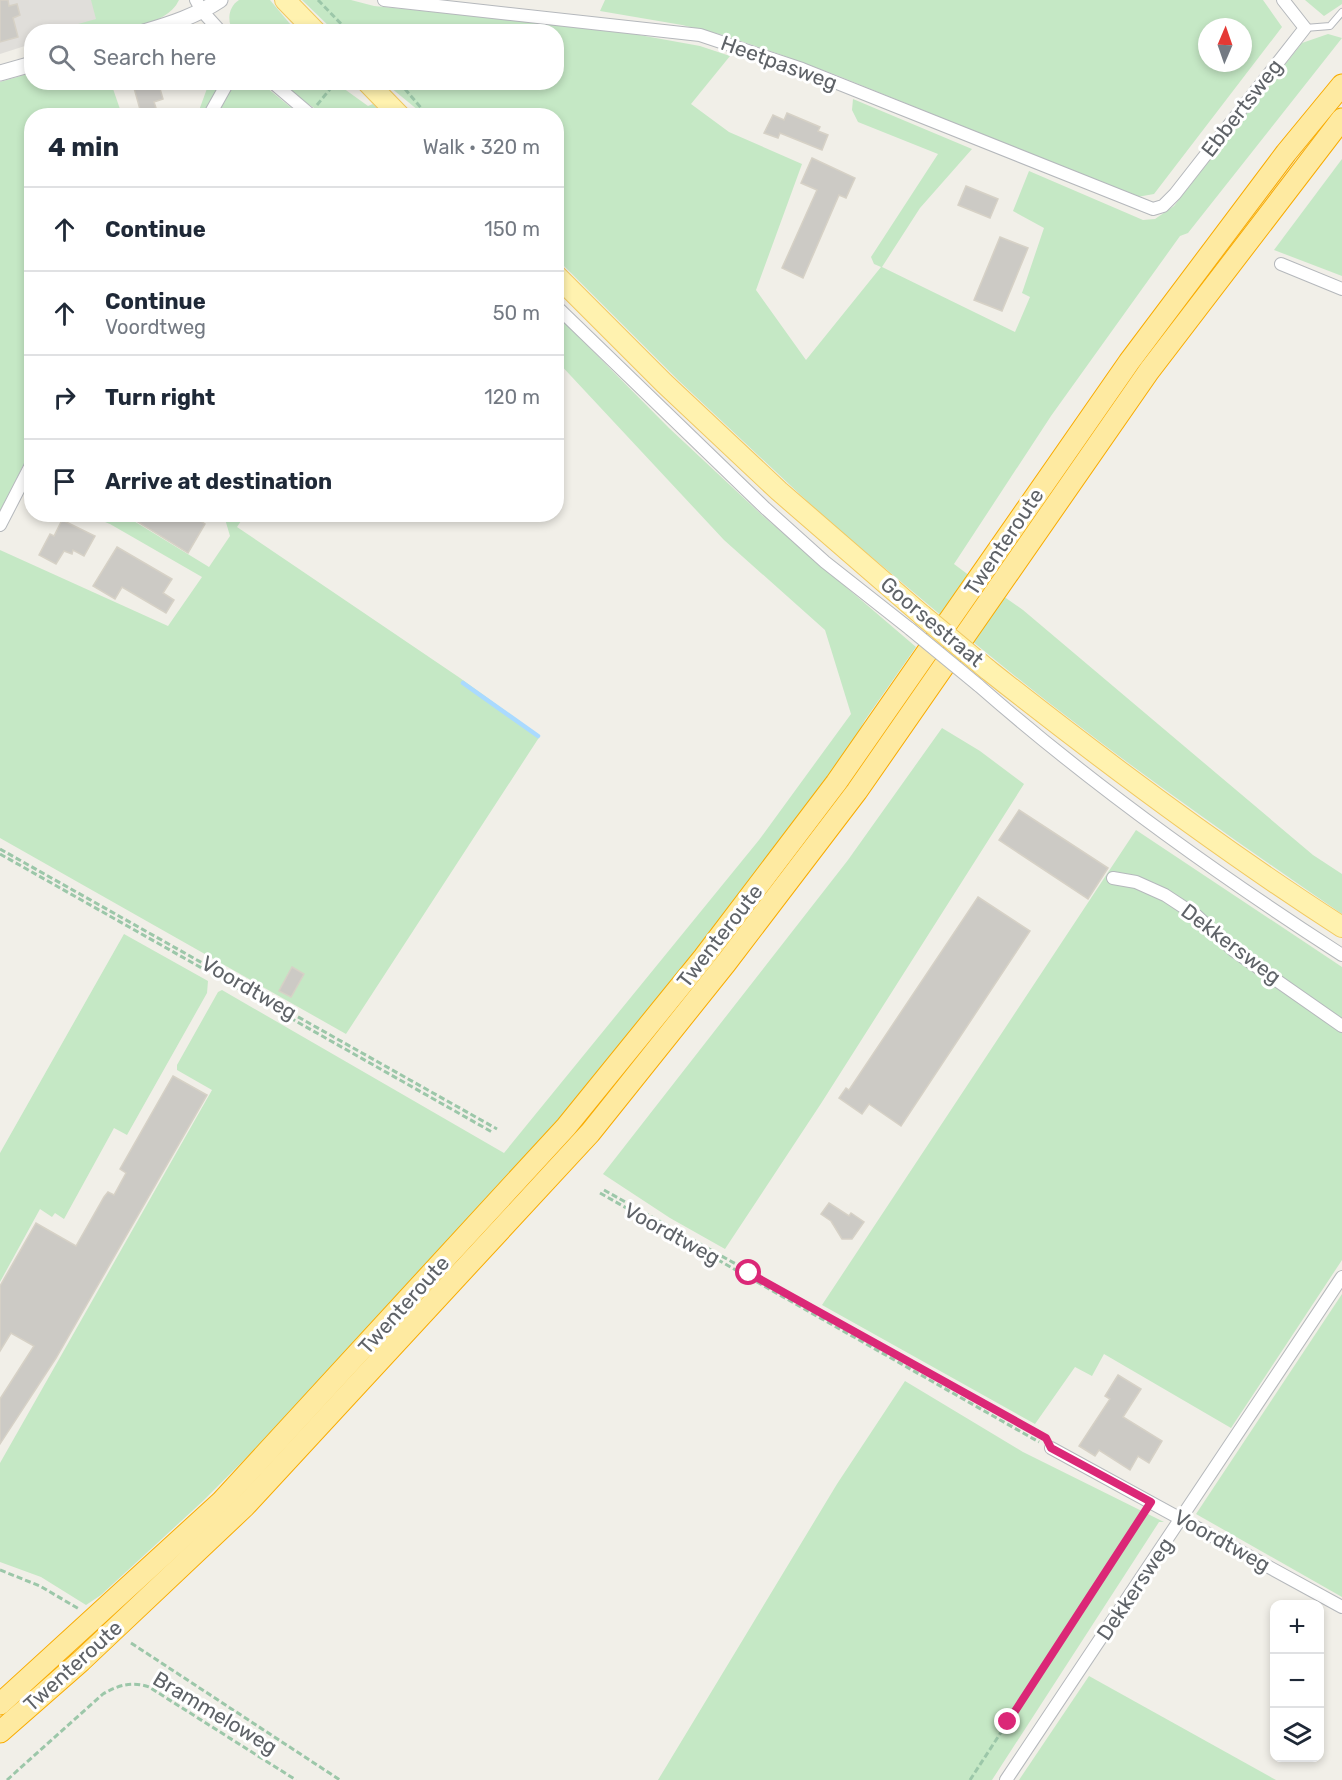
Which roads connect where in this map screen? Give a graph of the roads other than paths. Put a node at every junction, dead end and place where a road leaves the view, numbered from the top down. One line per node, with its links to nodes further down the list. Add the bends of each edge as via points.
1 (220, 0): 5 (street)
2 (285, 0): 9 (main road)
3 (384, 0): 21 (street, Heetpasweg, via 700,35 802,69)
4 (1283, 0): 10 (street)
5 (199, 6): 7 (street); 8 (street)
6 (1342, 12): 10 (lane, via 1329,26)
7 (161, 24)
8 (214, 24)
9 (308, 24)
10 (1305, 28): 21 (street, Ebbertsweg, via 1175,194 1163,206)
11 (24, 66): 12 (street)
12 (0, 73)
13 (1342, 85): 38 (highway, Twenteroute, via 1129,362 836,783 704,957 573,1118 221,1502)
14 (224, 90): 17 (street)
15 (281, 90): 18 (street)
16 (375, 90): 19 (main road)
17 (213, 108)
18 (303, 108)
19 (392, 108)
20 (1342, 119): 39 (highway, Twenteroute, via 1149,371 857,790 590,1133 244,1507)
21 (1153, 209)
22 (1281, 264): 24 (street)
23 (564, 283): 28 (main road, Goorsestraat)
24 (1342, 289)
25 (564, 314): 28 (street, Goorsestraat, via 667,416 825,562)
26 (24, 478): 27 (street)
27 (0, 525)
28 (916, 622): 29 (main road, Goorsestraat, bridge)
29 (982, 677): 31 (main road, Goorsestraat); 32 (street, Goorsestraat, via 1033,734 1183,849)
30 (1113, 878): 33 (street, Dekkersweg, via 1136,882 1197,916 1233,950)
31 (1342, 927)
32 (1342, 955)
33 (1342, 1026)
34 (1342, 1277): 36 (street, Dekkersweg)
35 (1051, 1448): 36 (street, Voordtweg)
36 (1183, 1519): 37 (street, Voordtweg); 40 (street, Dekkersweg)
37 (1342, 1607)
38 (0, 1704)
39 (0, 1732)
40 (1005, 1780)

